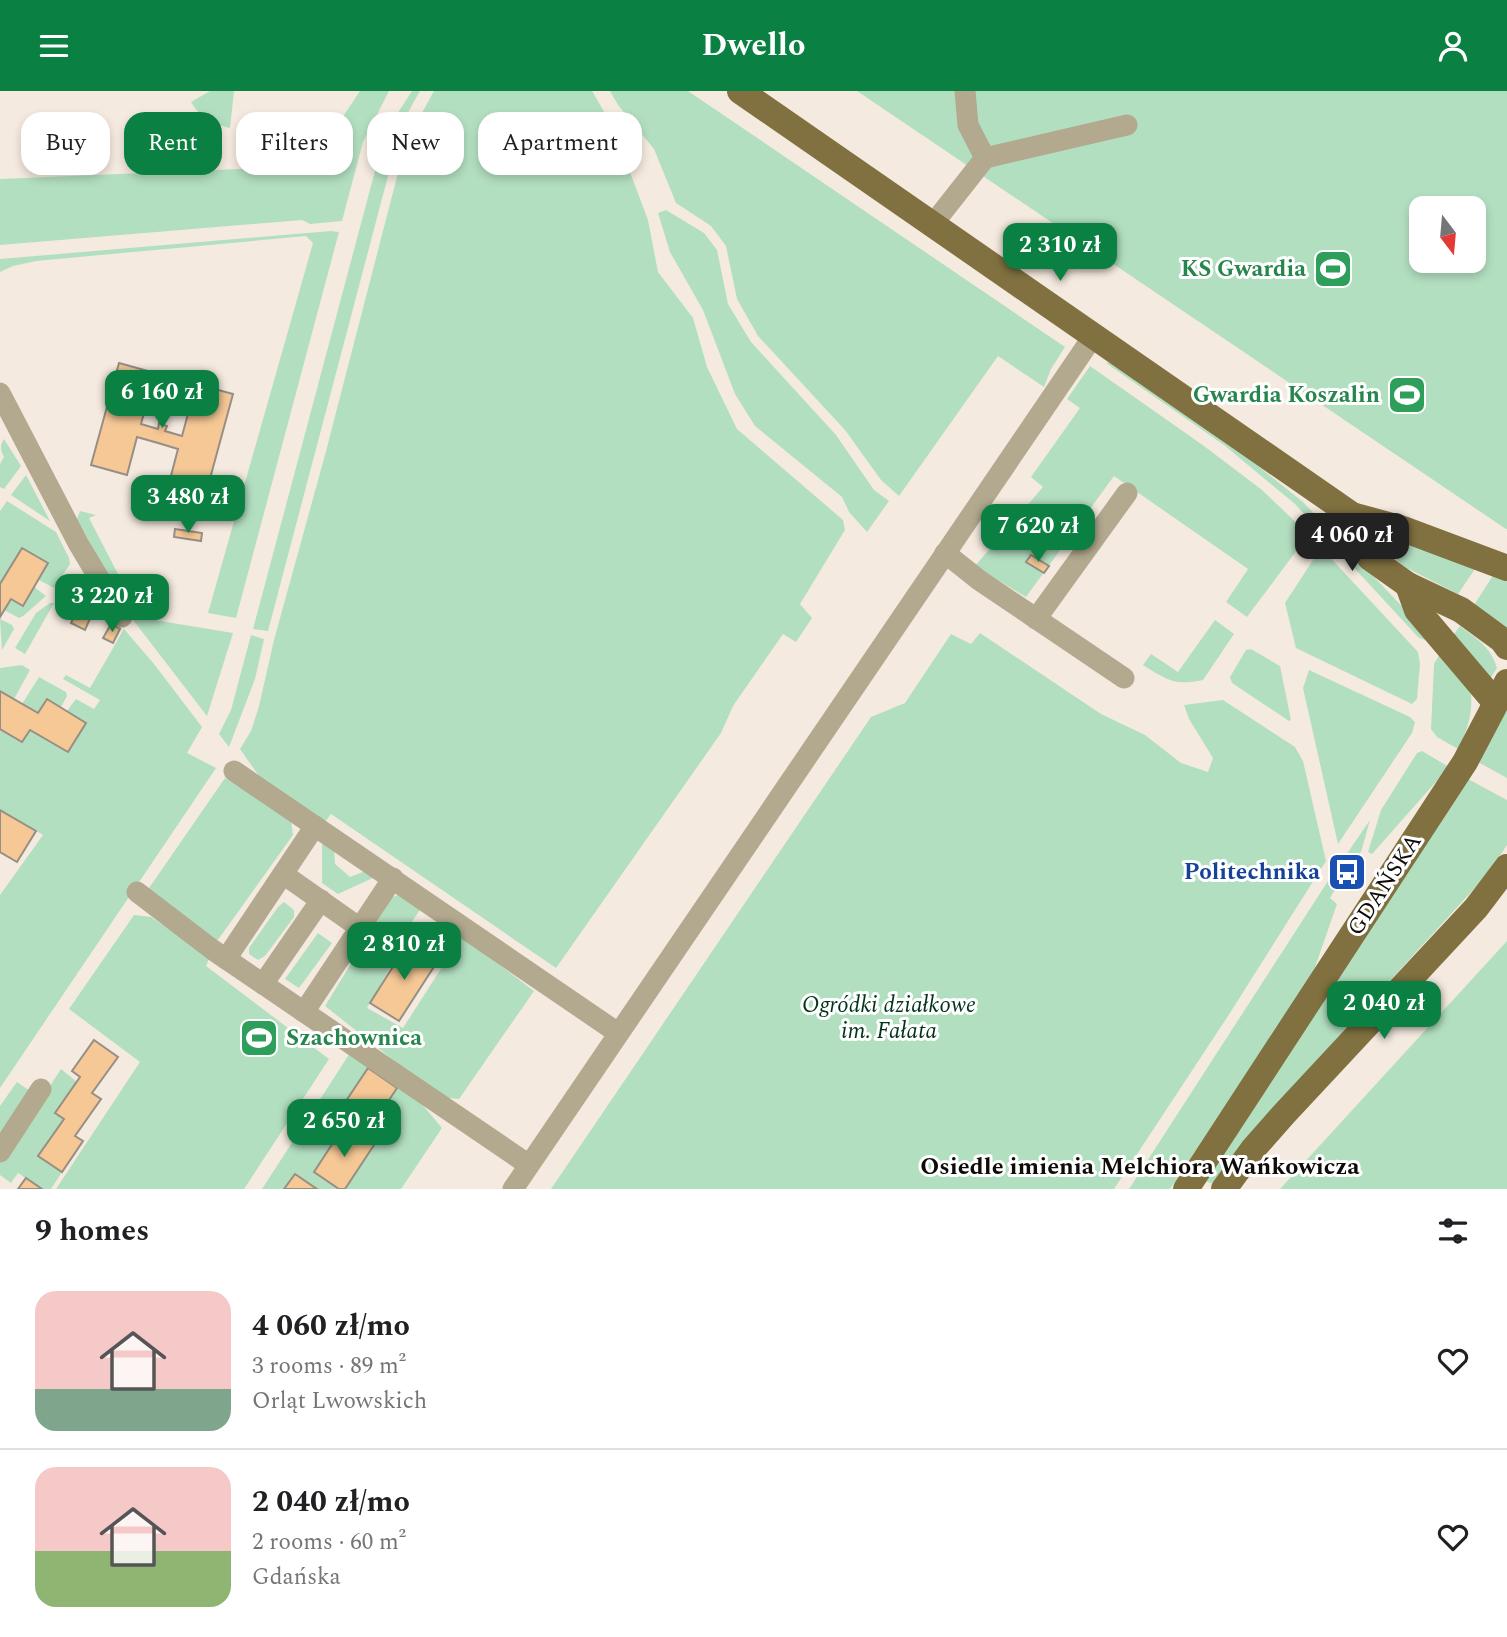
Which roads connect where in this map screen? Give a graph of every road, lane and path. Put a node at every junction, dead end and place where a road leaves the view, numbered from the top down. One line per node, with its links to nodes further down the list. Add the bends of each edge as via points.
1 (740, 91): 5 (main road)
2 (965, 91): 4 (street, via 968,125)
3 (1127, 125): 4 (street)
4 (985, 158): 5 (street)
5 (933, 224): 6 (main road)
6 (1094, 335): 9 (main road); 10 (street)
7 (0, 393): 13 (street)
8 (1127, 493): 14 (street)
9 (1352, 515): 11 (main road); 12 (main road, via 1370,558)
10 (945, 553): 14 (street); 29 (street)
11 (1507, 568)
12 (1408, 585): 15 (main road, via 1461,610); 17 (main road, via 1417,610)
13 (122, 617)
14 (1037, 619): 16 (street)
15 (1507, 647)
16 (1124, 678)
17 (1501, 692): 34 (main road, GDAŃSKA, via 1465,762)
18 (234, 771): 19 (street)
19 (315, 826): 21 (street); 22 (street)
20 (1507, 867): 35 (main road, via 1476,908 1284,1114)
21 (283, 874): 24 (street); 26 (street)
22 (393, 878): 25 (street); 29 (street)
23 (137, 892): 26 (street)
24 (321, 900): 25 (street); 27 (street)
25 (360, 928): 28 (street)
26 (226, 959): 27 (street)
27 (263, 984): 28 (street)
28 (304, 1012): 32 (street)
29 (618, 1033): 32 (street)
30 (41, 1089): 31 (street)
31 (0, 1152)
32 (529, 1165): 33 (street)
33 (513, 1189)
34 (1185, 1189)
35 (1224, 1189)

